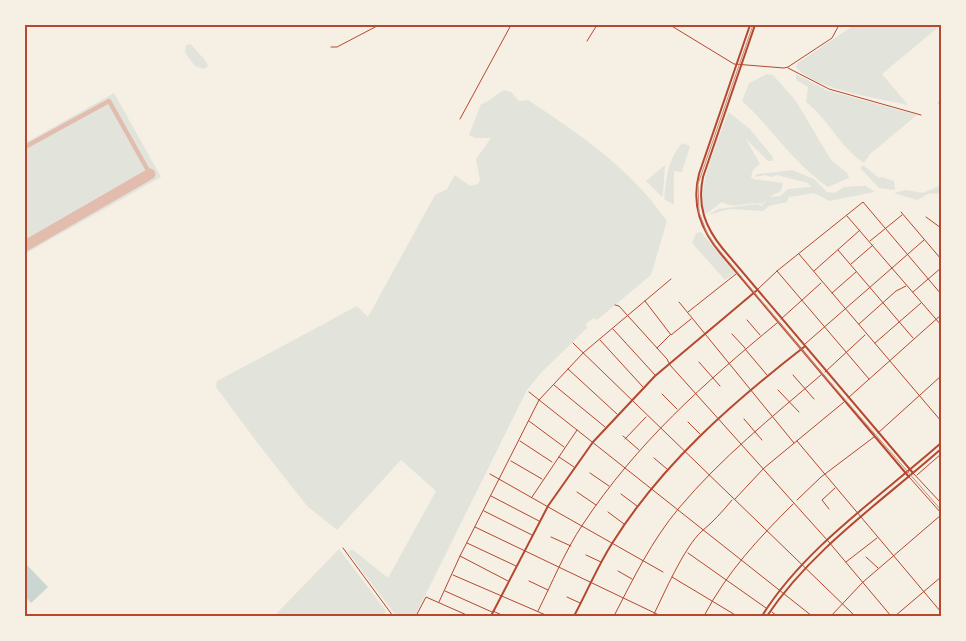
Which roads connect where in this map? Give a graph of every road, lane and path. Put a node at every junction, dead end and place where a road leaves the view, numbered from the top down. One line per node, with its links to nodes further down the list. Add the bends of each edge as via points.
1 (379, 25): 9 (street)
2 (511, 25): 16 (street)
3 (597, 25): 8 (street)
4 (670, 25): 11 (street)
5 (750, 25): 11 (street)
6 (755, 25): 10 (street)
7 (840, 25): 12 (street, via 832,38)
8 (587, 41)
9 (331, 47)
10 (742, 63): 11 (street); 12 (street); 18 (street)
11 (736, 64): 17 (street)
12 (788, 68): 15 (street, via 829,89)
13 (939, 103): 14 (street)
14 (941, 106)
15 (921, 114)
16 (460, 119)
17 (701, 165): 18 (street); 19 (street)
18 (706, 167): 20 (street)
19 (696, 184): 20 (street); 32 (street, via 699,218)
20 (701, 185): 30 (street, via 704,219)
21 (900, 212): 23 (street)
22 (846, 215): 25 (street, via 863,202); 27 (street); 36 (street)
23 (902, 215): 25 (street); 28 (street)
24 (926, 217): 26 (street)
25 (885, 228): 29 (street); 37 (street)
26 (941, 228)
27 (861, 230): 29 (street); 33 (street)
28 (924, 240): 37 (street); 38 (street)
29 (870, 241): 31 (street)
30 (718, 243): 32 (street); 34 (street)
31 (873, 245): 39 (street); 40 (street)
32 (714, 246): 35 (street)
33 (838, 250): 39 (street); 43 (street)
34 (725, 251): 35 (street); 51 (street)
35 (720, 254): 45 (street)
36 (798, 254): 42 (street); 43 (street)
37 (908, 254): 40 (street); 47 (street)
38 (941, 259)
39 (850, 264): 44 (street)
40 (892, 268): 49 (street); 50 (street)
41 (941, 268): 47 (street)
42 (776, 271): 51 (street); 56 (street)
43 (813, 272): 48 (street)
44 (856, 272): 50 (street); 53 (street)
45 (736, 273): 54 (street); 63 (street)
46 (672, 279): 57 (street)
47 (928, 279): 52 (street); 55 (street)
48 (822, 282): 53 (street); 56 (street)
49 (907, 286): 52 (street); 59 (street)
50 (869, 287): 59 (street); 62 (street)
51 (757, 290): 54 (street); 67 (street)
52 (913, 292): 60 (street)
53 (832, 293): 62 (street)
54 (753, 294): 71 (street); 76 (street)
55 (941, 294)
56 (801, 300): 67 (street); 74 (street)
57 (645, 301): 65 (street); 79 (street)
58 (679, 302): 63 (street)
59 (882, 303): 70 (street); 72 (street)
60 (922, 303): 69 (street); 70 (street)
61 (615, 305): 65 (street)
62 (844, 308): 72 (street); 74 (street)
63 (687, 312): 66 (street)
64 (941, 315): 69 (street)
65 (627, 316): 75 (street); 86 (street)
66 (691, 318): 76 (street); 79 (street)
67 (780, 319): 85 (street)
68 (747, 320): 80 (street)
69 (936, 320): 73 (street); 81 (street)
70 (899, 322): 81 (street); 84 (street)
71 (778, 323): 80 (street); 88 (street)
72 (858, 325): 78 (street)
73 (941, 325)
74 (823, 326): 85 (street); 89 (street)
75 (612, 328): 82 (street); 102 (street)
76 (704, 333): 92 (street); 96 (street)
77 (732, 334): 87 (street)
78 (866, 334): 84 (street); 89 (street)
79 (671, 335): 86 (street)
80 (760, 336): 87 (street)
81 (913, 338): 93 (street)
82 (600, 339): 90 (street); 108 (street)
83 (573, 343): 90 (street)
84 (874, 344): 93 (street)
85 (804, 347): 88 (street); 98 (street)
86 (656, 348): 91 (street)
87 (745, 349): 96 (street); 99 (street)
88 (799, 350): 99 (street); 101 (street)
89 (845, 352): 98 (street); 105 (street)
90 (583, 353): 97 (street); 120 (street)
91 (667, 359): 92 (street); 95 (street)
92 (673, 359): 95 (street)
93 (889, 360): 105 (street); 115 (street)
94 (699, 362): 104 (street)
95 (669, 363): 102 (street); 113 (street)
96 (728, 363): 104 (street); 110 (street)
97 (568, 369): 106 (street); 124 (street)
98 (825, 372): 116 (street)
99 (767, 375): 110 (street)
100 (793, 375): 109 (street)
101 (821, 375): 109 (street); 119 (street)
102 (655, 376): 108 (street)
103 (941, 376): 115 (street)
104 (712, 377): 107 (street); 113 (street)
105 (869, 379): 116 (street)
106 (554, 384): 118 (street); 132 (street)
107 (720, 386)
108 (644, 388): 120 (street)
109 (805, 389): 117 (street); 121 (street)
110 (750, 390): 126 (street); 127 (street)
111 (778, 390): 121 (street)
112 (529, 392): 118 (street)
113 (696, 392): 122 (street); 127 (street)
114 (662, 394): 122 (street)
115 (918, 396): 130 (street); 136 (street)
116 (847, 397): 119 (street); 136 (street)
117 (814, 399)
118 (539, 400): 129 (street); 134 (street)
119 (843, 400): 139 (street); 142 (street)
120 (631, 401): 124 (street); 125 (street)
121 (788, 401): 123 (street); 126 (street)
122 (677, 410): 133 (street)
123 (799, 412)
124 (618, 414): 132 (street)
125 (646, 416): 133 (street); 140 (street)
126 (772, 416): 135 (street); 145 (street)
127 (718, 418): 137 (street); 147 (street)
128 (744, 419): 135 (street)
129 (529, 421): 143 (street); 148 (street)
130 (941, 421)
131 (688, 422): 137 (street)
132 (606, 428): 144 (street)
133 (659, 428): 150 (street); 151 (street)
134 (577, 429): 144 (street); 148 (street)
135 (754, 431): 141 (street); 147 (street)
136 (878, 433): 161 (street)
137 (700, 435): 151 (street)
138 (623, 436): 140 (street)
139 (874, 436): 165 (street); 166 (street)
140 (626, 438): 150 (street)
141 (762, 440)
142 (797, 440): 145 (street); 165 (street)
143 (520, 441): 155 (street); 156 (street)
144 (593, 442): 157 (street); 158 (street)
145 (794, 443): 159 (street)
146 (941, 443): 161 (street)
147 (741, 444): 159 (street); 167 (street)
148 (565, 447): 153 (street)
149 (941, 449): 163 (street)
150 (639, 450): 157 (street)
151 (684, 452): 160 (street); 167 (street)
152 (941, 454): 168 (street)
153 (558, 456): 156 (street); 158 (street)
154 (654, 458): 160 (street)
155 (510, 461): 170 (street); 171 (street)
156 (553, 462): 171 (street)
157 (625, 466): 172 (street); 174 (street)
158 (574, 468): 184 (street)
159 (764, 468): 179 (street); 181 (street)
160 (667, 470): 174 (street)
161 (910, 470): 163 (street); 166 (street)
162 (590, 473): 172 (street)
163 (913, 473): 168 (street); 169 (street)
164 (490, 474): 170 (street)
165 (826, 474): 173 (street); 180 (street)
166 (906, 474): 169 (street); 191 (street)
167 (708, 476): 179 (street); 186 (street)
168 (916, 476): 182 (street)
169 (909, 477): 190 (street); 192 (street)
170 (500, 479): 177 (street); 178 (street)
171 (543, 479): 178 (street)
172 (610, 487): 183 (street)
173 (836, 487): 187 (street, via 822,500); 191 (street)
174 (652, 488): 185 (street); 186 (street)
175 (576, 492): 183 (street)
176 (621, 494): 185 (street)
177 (491, 496): 188 (street); 193 (street)
178 (532, 498): 184 (street)
179 (734, 500): 197 (street); 198 (street)
180 (796, 500)
181 (794, 504): 198 (street); 202 (street)
182 (941, 504)
183 (597, 505): 195 (street)
184 (548, 506): 193 (street); 195 (street)
185 (637, 506): 194 (street)
186 (678, 509): 197 (street); 215 (street)
187 (829, 509)
188 (484, 510): 196 (street); 199 (street)
189 (608, 512): 194 (street)
190 (941, 514): 212 (street)
191 (858, 515): 192 (street); 202 (street)
192 (860, 518): 201 (street); 205 (street)
193 (539, 521): 199 (street)
194 (625, 524): 204 (street)
195 (582, 526): 204 (street); 206 (street)
196 (475, 527): 203 (street); 208 (street)
197 (705, 530): 209 (street); 214 (street)
198 (766, 531): 214 (street); 219 (street)
199 (532, 535): 208 (street)
200 (551, 537): 206 (street)
201 (877, 538): 212 (street); 216 (street)
202 (828, 541): 205 (street); 219 (street)
203 (467, 543): 211 (street); 218 (street)
204 (612, 543): 215 (street); 217 (street)
205 (830, 544): 216 (street); 220 (street)
206 (571, 546): 221 (street)
207 (343, 548): 253 (street)
208 (524, 550): 218 (street); 221 (street)
209 (687, 552): 226 (street); 229 (street)
210 (586, 554): 217 (street)
211 (460, 556): 225 (street); 230 (street)
212 (893, 556): 222 (street); 237 (street)
213 (866, 557): 222 (street)
214 (741, 558): 229 (street); 236 (street)
215 (643, 561): 224 (street); 228 (street)
216 (846, 562): 232 (street)
217 (602, 563): 233 (street)
218 (516, 566): 230 (street)
219 (802, 566): 220 (street); 236 (street)
220 (805, 568): 238 (street); 245 (street)
221 (560, 569): 233 (street); 235 (street)
222 (879, 569): 232 (street)
223 (618, 571): 228 (street)
224 (663, 572)
225 (451, 574): 234 (street); 239 (street)
226 (672, 577): 242 (street); 251 (street)
227 (941, 577): 237 (street)
228 (633, 579): 241 (street)
229 (725, 580): 242 (street); 246 (street)
230 (509, 581): 239 (street)
231 (529, 581): 235 (street)
232 (863, 582): 245 (street); 271 (street)
233 (591, 584): 241 (street); 244 (street)
234 (444, 590): 243 (street); 247 (street)
235 (548, 590): 249 (street)
236 (781, 590): 238 (street); 246 (street)
237 (923, 592): 250 (street); 272 (street)
238 (784, 593): 248 (street); 268 (street)
239 (500, 596): 247 (street); 249 (street)
240 (567, 597): 244 (street)
241 (623, 598): 251 (street); 260 (street)
242 (712, 600): 263 (street); 264 (street)
243 (439, 602): 254 (street, via 426,597); 255 (street)
244 (581, 603): 252 (street)
245 (842, 604): 269 (street); 270 (street)
246 (766, 609): 265 (street)
247 (493, 611): 256 (street); 257 (street)
248 (770, 611): 266 (street); 267 (street)
249 (538, 612): 258 (street)
250 (941, 612)
251 (655, 613): 261 (street); 262 (street)
252 (574, 615): 259 (street)
253 (392, 616)
254 (416, 616)
255 (469, 616)
256 (491, 616)
257 (504, 616)
258 (548, 616)
259 (578, 616)
260 (614, 616)
261 (653, 616)
262 (661, 616)
263 (704, 616)
264 (737, 616)
265 (762, 616)
266 (767, 616)
267 (777, 616)
268 (812, 616)
269 (831, 616)
270 (855, 616)
271 (891, 616)
272 (895, 616)

